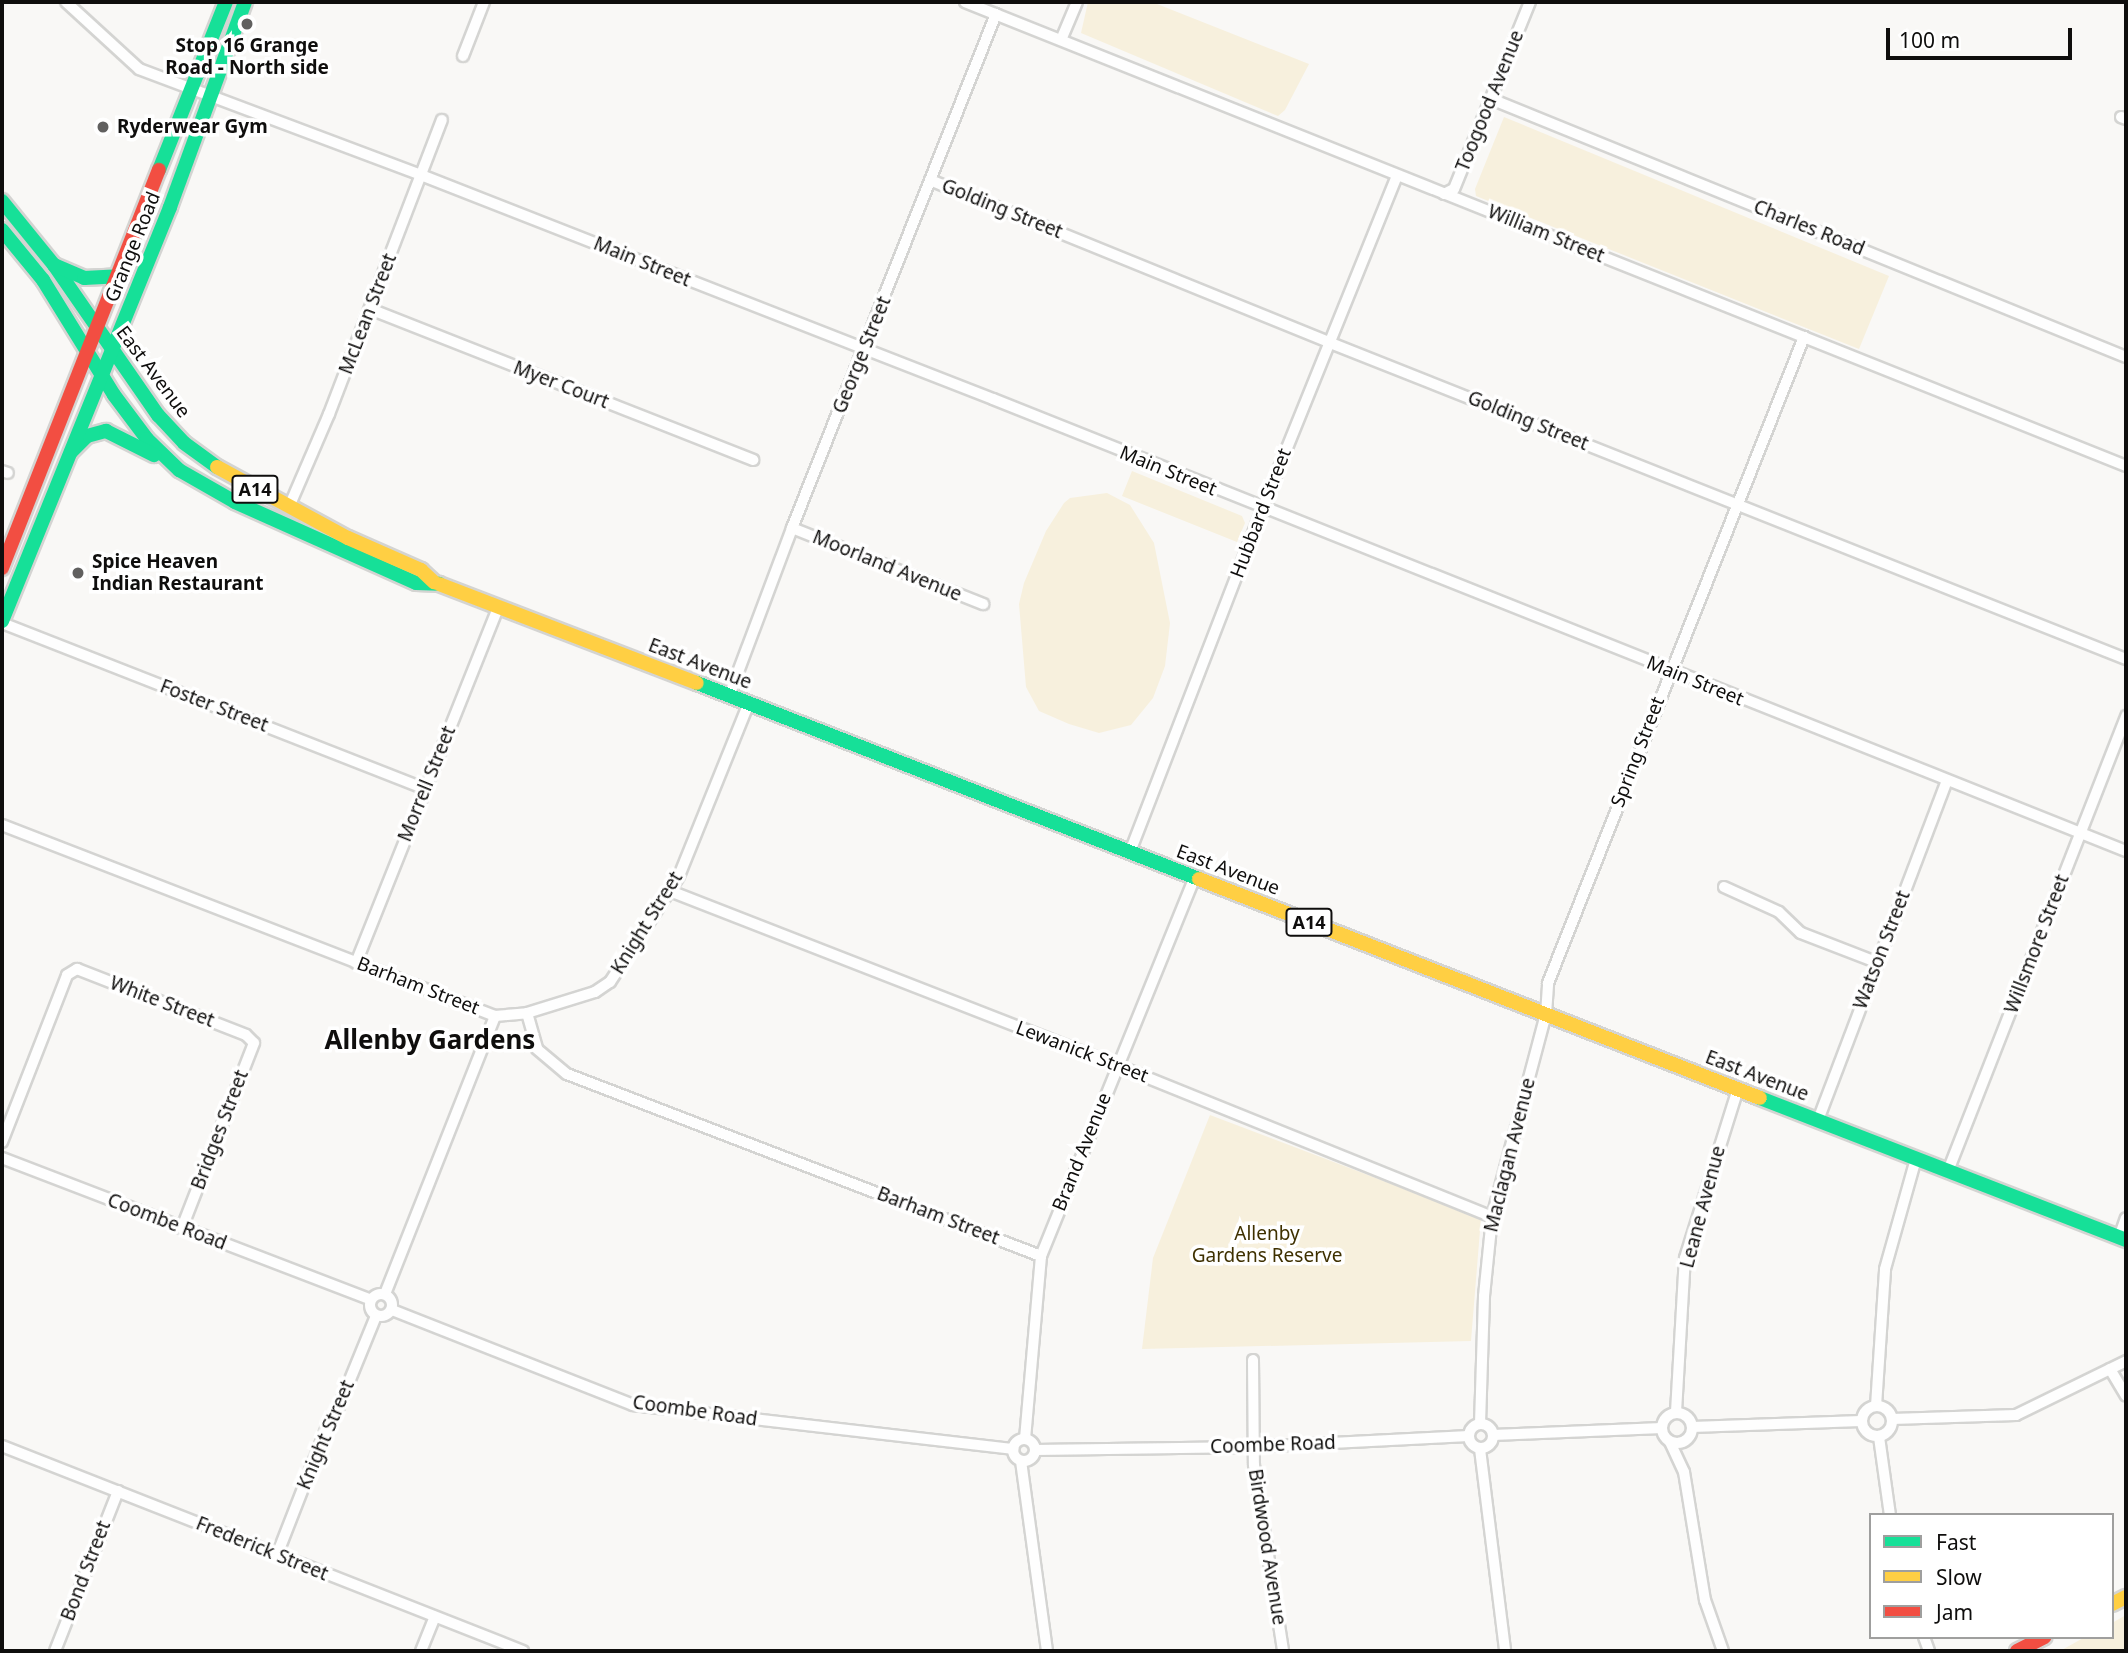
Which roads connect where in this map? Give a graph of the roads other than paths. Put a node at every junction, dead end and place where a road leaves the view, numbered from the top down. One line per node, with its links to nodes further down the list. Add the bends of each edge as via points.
1 (66, 2): 11 (street, Main Street, via 139,69)
2 (226, 2): 11 (main road, Grange Road)
3 (245, 2): 12 (main road, Grange Road)
4 (484, 2): 10 (street)
5 (965, 2): 8 (street, William Street)
6 (1077, 2): 9 (street)
7 (1530, 2): 13 (street, Toogood Avenue)
8 (996, 14): 9 (street, William Street); 17 (street, George Street)
9 (1061, 40): 16 (street, William Street)
10 (463, 56)
11 (191, 90): 12 (street, Main Street); 22 (main road, Grange Road)
12 (209, 94): 15 (street, Main Street); 28 (main road, Grange Road, via 175,194)
13 (1491, 99): 18 (street, Toogood Avenue, via 1454,189); 29 (street, Charles Road)
14 (442, 120): 15 (street, McLean Street)
15 (421, 174): 23 (street, McLean Street); 27 (street, Main Street)
16 (1397, 176): 18 (street, William Street); 26 (street, Hubbard Street)
17 (930, 180): 26 (street, Golding Street); 27 (street, George Street)
18 (1444, 194): 24 (street, William Street)
19 (2, 201): 21 (main road, A14)
20 (2, 230): 25 (main road, A14)
21 (54, 265): 22 (main road, via 84,278); 25 (main road, A14)
22 (118, 276): 25 (main road, Grange Road)
23 (370, 309): 32 (street, Myer Court); 36 (street, McLean Street)
24 (1804, 337): 34 (street, William Street); 35 (street, Spring Street)
25 (92, 341): 28 (main road, East Avenue / A14); 30 (main road, East Avenue / A14); 39 (main road, Grange Road)
26 (1328, 342): 35 (street, Golding Street); 37 (street, Hubbard Street)
27 (864, 349): 37 (street, Main Street); 38 (street, George Street)
28 (112, 350): 30 (main road, Grange Road); 36 (main road, East Avenue / A14, via 184,443 221,470)
29 (2126, 357)
30 (104, 370): 31 (main road, Grange Road); 33 (main road, East Avenue / A14, via 147,439)
31 (71, 452): 33 (main road, via 94,432 112,431); 43 (main road, Grange Road)
32 (752, 460)
33 (175, 466): 40 (main road, East Avenue / A14, via 224,497 310,537 416,583)
34 (2126, 466)
35 (1736, 503): 44 (street, Golding Street); 45 (street, Spring Street)
36 (289, 507): 40 (main road, East Avenue / A14, via 421,570)
37 (1262, 509): 45 (street, Main Street); 54 (street, Hubbard Street)
38 (792, 528): 41 (street, Moorland Avenue); 46 (street, George Street)
39 (2, 568)
40 (434, 582): 42 (main road, East Avenue / A14)
41 (983, 604)
42 (499, 606): 46 (main road, East Avenue / A14); 50 (street, Morrell Street)
43 (2, 622): 50 (street, Foster Street)
44 (2126, 659)
45 (1669, 670): 49 (street, Main Street); 61 (street, Spring Street, via 1548,983)
46 (729, 696): 47 (main road, East Avenue / A14)
47 (749, 704): 54 (main road, East Avenue / A14); 57 (street, Knight Street)
48 (2126, 716): 52 (street, Willsmore Street)
49 (1947, 781): 52 (street, Main Street); 58 (street, Watson Street)
50 (426, 789): 59 (street, Morrell Street)
51 (2, 825): 59 (street, Barham Street)
52 (2080, 833): 53 (street, Main Street); 70 (street, Willsmore Street)
53 (2126, 851)
54 (1130, 852): 55 (main road, East Avenue / A14)
55 (1195, 877): 61 (main road, East Avenue / A14); 64 (street, Brand Avenue)
56 (1724, 887): 58 (street, via 1779,912 1801,933)
57 (670, 891): 60 (street, Knight Street, via 610,982 596,992); 64 (street, Lewanick Street)
58 (1876, 962): 66 (street, Watson Street)
59 (356, 963): 62 (street, Barham Street)
60 (527, 1013): 62 (street, Barham Street); 75 (street, Barham Street, via 537,1049 566,1074)
61 (1546, 1014): 65 (main road, East Avenue / A14); 71 (street, Maclagan Avenue)
62 (495, 1016): 76 (street)
63 (247, 1035): 67 (street, White Street, via 77,969 67,975); 73 (street, Bridges Street, via 254,1043)
64 (1116, 1065): 71 (street, Lewanick Street); 75 (street, Brand Avenue)
65 (1738, 1089): 66 (main road, East Avenue / A14); 85 (street, Leane Avenue, via 1685,1258)
66 (1818, 1120): 69 (main road, East Avenue / A14)
67 (2, 1142)
68 (2, 1158): 73 (street, Coombe Road)
69 (1916, 1158): 70 (main road, East Avenue / A14); 84 (street, via 1885,1269)
70 (1948, 1171): 74 (main road, East Avenue / A14)
71 (1492, 1217): 88 (street, Maclagan Avenue)
72 (2126, 1218): 74 (street)
73 (182, 1228): 77 (street, Coombe Road)
74 (2123, 1239)
75 (1041, 1256): 94 (street, Brand Avenue)
76 (385, 1294): 77 (street); 78 (street, via 392,1301)
77 (371, 1300): 79 (street, via 370,1309)
78 (392, 1310): 79 (street, via 386,1316); 98 (street, Coombe Road, via 633,1405)
79 (376, 1315): 104 (street, Knight Street)
80 (1253, 1360): 97 (street, Birdwood Avenue)
81 (2126, 1361): 82 (street)
82 (2110, 1369): 83 (street); 86 (street, via 2016,1415)
83 (2126, 1396)
84 (1876, 1406): 86 (street, via 1888,1410); 87 (street, via 1866,1410)
85 (1676, 1412): 89 (street, via 1688,1417); 90 (street)
86 (1892, 1419): 93 (street, via 1888,1432)
87 (1861, 1421): 89 (street); 93 (street, via 1868,1434)
88 (1480, 1424): 91 (street, via 1471,1428); 92 (street, via 1488,1426)
89 (1692, 1427): 95 (street, via 1686,1441)
90 (1662, 1428): 92 (street); 95 (street)
91 (1469, 1436): 97 (street, Coombe Road); 99 (street, via 1472,1446)
92 (1493, 1436): 99 (street, via 1489,1446)
93 (1879, 1437): 103 (street)
94 (1024, 1439): 98 (street); 100 (street, via 1032,1442)
95 (1671, 1442): 113 (street, via 1684,1472 1705,1600)
96 (2, 1446): 102 (street, Frederick Street)
97 (1253, 1447): 100 (street, Coombe Road); 111 (street, Birdwood Avenue)
98 (1013, 1449): 101 (street)
99 (1480, 1449): 112 (street)
100 (1035, 1450): 101 (street, via 1031,1459)
101 (1021, 1461): 110 (street)
102 (118, 1491): 104 (street, Frederick Street); 107 (street, Bond Street)
103 (1890, 1513)
104 (277, 1555): 105 (street, Frederick Street)
105 (435, 1617): 108 (street); 109 (street, Frederick Street)
106 (2041, 1639): 114 (main road)
107 (55, 1651)
108 (421, 1651)
109 (523, 1651)
110 (1047, 1651)
111 (1283, 1651)
112 (1505, 1651)
113 (1723, 1651)
114 (2017, 1651)

